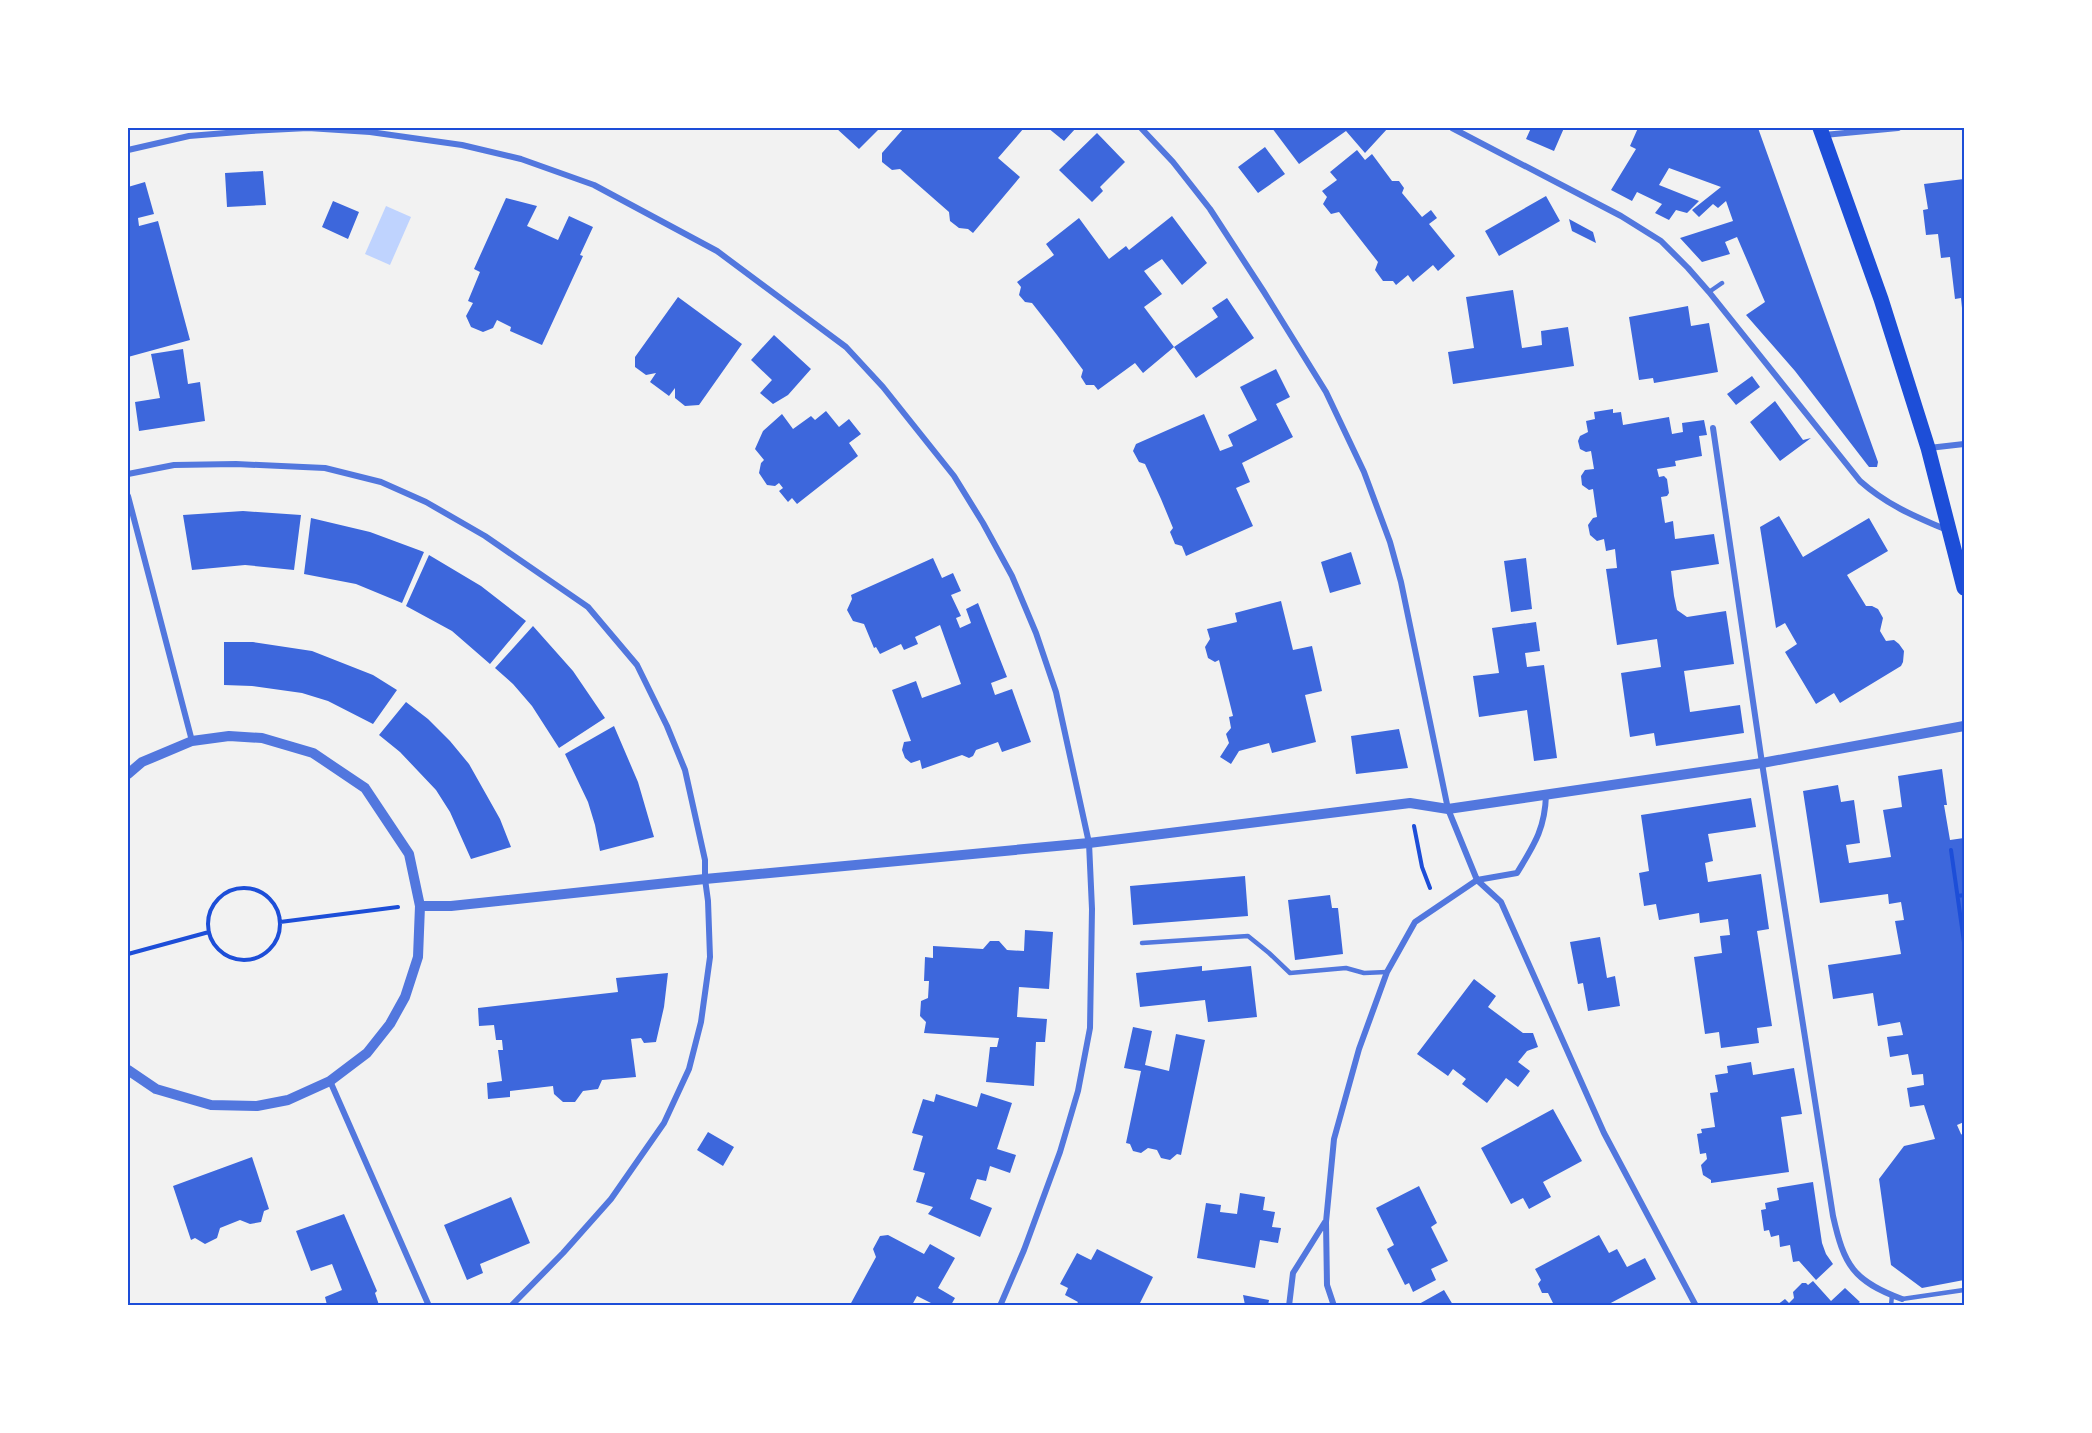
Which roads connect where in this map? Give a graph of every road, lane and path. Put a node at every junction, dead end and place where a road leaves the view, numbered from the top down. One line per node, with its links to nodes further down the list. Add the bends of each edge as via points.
1 (1141, 128): 20 (street, via 1210,209 1258,283 1326,392 1364,472 1401,582)
2 (1452, 128): 7 (street, via 1621,216 1660,241)
3 (1898, 128): 4 (street)
4 (1822, 131): 10 (main road)
5 (128, 150): 22 (street, via 189,136 285,129 428,139 521,159 594,185 717,251 846,347 954,476 1012,576 1036,633 1056,692)
6 (1722, 284): 7 (lane)
7 (1709, 292): 13 (street, via 1860,481 1898,509)
8 (1713, 428): 17 (street)
9 (1965, 444): 10 (street)
10 (1928, 448): 13 (main road)
11 (128, 474): 25 (street, via 174,465 236,464 325,468 381,482 485,536 588,607 636,665 667,726 685,770 705,860)
12 (128, 496): 16 (street)
13 (1949, 530): 14 (main road)
14 (1965, 588)
15 (1965, 726): 17 (street)
16 (192, 741): 18 (street, via 142,762); 29 (street, via 229,736 262,738 313,753 365,788 409,854)
17 (1762, 763): 19 (street); 40 (street, via 1839,1241 1845,1259 1859,1276)
18 (128, 774)
19 (1546, 795): 20 (street); 26 (street, via 1545,816 1537,840 1517,873)
20 (1448, 809): 22 (street, via 1410,804); 26 (street)
21 (1416, 840): 24 (path)
22 (1089, 843): 25 (street); 44 (street, via 1090,1028 1078,1091 1060,1152)
23 (1951, 850): 28 (path)
24 (1422, 867)
25 (705, 879): 29 (street); 43 (street, via 710,957 701,1022 684,1080 663,1123 611,1198)
26 (1477, 880): 35 (street, via 1415,922); 47 (street, via 1501,902 1604,1133)
27 (1965, 895): 28 (path)
28 (1958, 896): 33 (path)
29 (420, 906): 30 (path); 37 (street, via 418,957 405,997 367,1053)
30 (280, 922): 31 (path, via 276,942 257,958 247,960 223,953); 31 (path, via 274,903 254,889 242,888 219,898 208,920)
31 (209, 932): 34 (path)
32 (1142, 942): 35 (lane, via 1248,936 1290,973 1346,968 1364,973)
33 (1965, 942)
34 (128, 954)
35 (1387, 972): 38 (street, via 1359,1049 1334,1139)
36 (128, 1070): 37 (street, via 156,1089 211,1105 257,1106 288,1100)
37 (330, 1081): 42 (street)
38 (1326, 1222): 45 (street, via 1293,1272); 46 (street, via 1327,1286)
39 (1965, 1290): 41 (lane)
40 (1892, 1295): 41 (street); 48 (lane)
41 (1902, 1299)
42 (429, 1305)
43 (511, 1305)
44 (1000, 1305)
45 (1289, 1305)
46 (1334, 1305)
47 (1696, 1305)
48 (1891, 1305)

